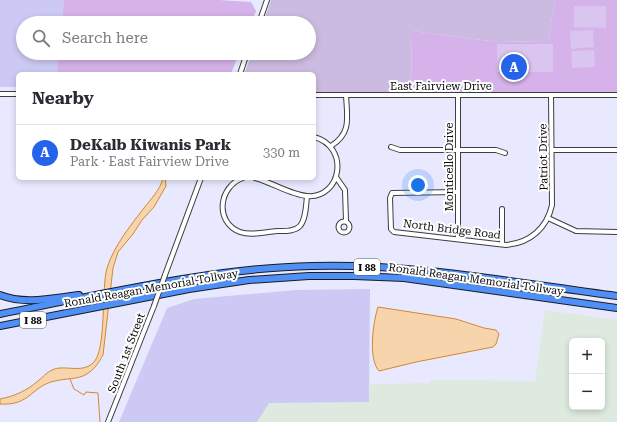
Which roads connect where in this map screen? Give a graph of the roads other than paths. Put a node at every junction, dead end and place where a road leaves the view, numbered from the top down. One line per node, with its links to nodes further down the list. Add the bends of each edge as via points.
1 (268, 0): 2 (street)
2 (262, 16)
3 (245, 60): 4 (street)
4 (241, 72)
5 (0, 94): 6 (street)
6 (16, 94)
7 (316, 95): 8 (street, East Fairview Drive)
8 (346, 95): 9 (street, East Fairview Drive); 13 (street, via 345,132 342,138)
9 (458, 95): 10 (street, East Fairview Drive); 15 (street, Monticello Drive)
10 (552, 95): 11 (street, East Fairview Drive); 16 (street, Patriot Drive)
11 (617, 95)
12 (316, 138): 13 (street)
13 (331, 146): 19 (street, via 338,161)
14 (391, 147): 15 (street, via 400,150)
15 (458, 150): 18 (street, via 496,150); 23 (street, Monticello Drive)
16 (553, 150): 17 (street); 26 (street, Patriot Drive, via 553,198)
17 (617, 150)
18 (505, 153)
19 (336, 177): 24 (street, via 333,184 324,191); 27 (street, via 345,190)
20 (200, 180): 37 (street, South 1st Street, bridge)
21 (239, 180): 24 (street, via 227,191 223,203 224,217 233,228 246,233 297,228 303,220)
22 (261, 180): 24 (street)
23 (458, 192): 29 (street, Monticello Drive); 29 (street, North Bridge Road, via 392,193 390,198 392,231)
24 (307, 196)
25 (502, 209): 30 (street)
26 (548, 218): 28 (street, via 576,231); 30 (street, North Bridge Road, via 530,238 514,244)
27 (346, 222)
28 (617, 232)
29 (458, 239): 30 (street, North Bridge Road)
30 (502, 244)
31 (0, 295): 32 (highway, via 35,300)
32 (98, 295): 33 (highway, Ronald Reagan Memorial Tollway / I 88, via 210,275 271,268 332,266 446,273); 35 (highway, Ronald Reagan Memorial Tollway / I 88)
33 (617, 296)
34 (617, 308): 36 (highway, Ronald Reagan Memorial Tollway / I 88, via 404,278 309,276 249,280 189,289)
35 (0, 314)
36 (0, 326)
37 (108, 422)

